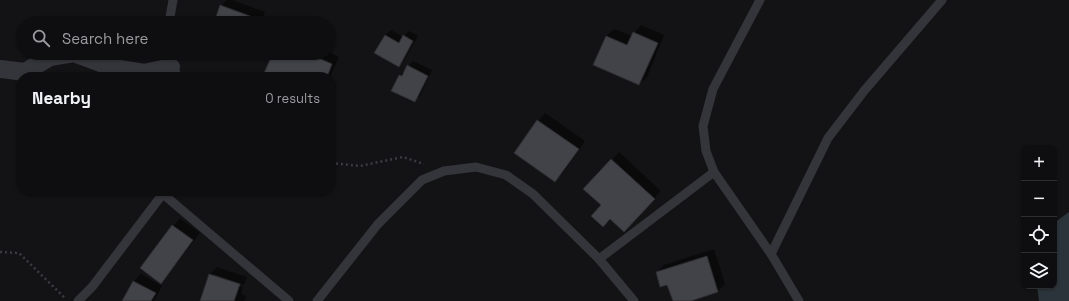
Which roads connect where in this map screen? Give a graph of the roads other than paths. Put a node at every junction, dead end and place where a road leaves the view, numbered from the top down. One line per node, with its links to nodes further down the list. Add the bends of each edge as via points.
1 (173, 0): 4 (lane)
2 (760, 0): 13 (lane, via 713,89 703,126 706,151)
3 (942, 0): 16 (lane, via 864,91 828,138)
4 (170, 16)
5 (45, 60): 10 (street)
6 (93, 60): 11 (street, via 114,68)
7 (172, 66): 12 (street)
8 (0, 70): 9 (street)
9 (26, 72)
10 (26, 72)
11 (144, 72)
12 (144, 72)
13 (714, 172): 16 (lane); 17 (lane)
14 (162, 196): 18 (lane, via 92,287)
15 (167, 196): 19 (lane)
16 (771, 254): 22 (lane)
17 (599, 259): 20 (lane, via 533,194 506,175 476,167 444,170 422,180 378,224); 21 (lane)
18 (78, 301)
19 (289, 301)
20 (317, 301)
21 (634, 301)
22 (799, 301)

